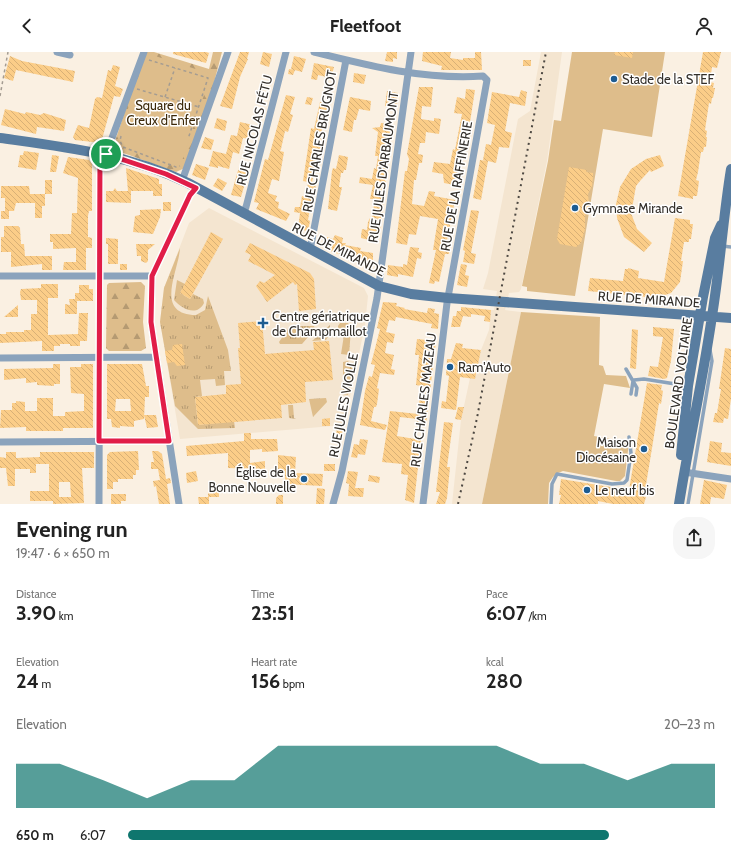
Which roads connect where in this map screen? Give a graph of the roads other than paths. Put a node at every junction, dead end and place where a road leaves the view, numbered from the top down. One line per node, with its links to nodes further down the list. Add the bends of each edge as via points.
1 (57, 52): 8 (street)
2 (228, 52): 14 (street)
3 (286, 52): 16 (street, RUE NICOLAS FÉTU)
4 (314, 52): 9 (street)
5 (340, 52): 9 (street)
6 (412, 52): 10 (street, RUE JULES D'ARBAUMONT)
7 (143, 54): 12 (street)
8 (70, 55)
9 (345, 60): 10 (street); 19 (street, RUE CHARLES BRUGNOT)
10 (409, 73): 23 (street, RUE JULES D'ARBAUMONT); 24 (street, RUE DE LA RAFFINERIE, via 444,77 483,76 487,83)
11 (0, 138): 12 (main road, RUE DE MIRANDE)
12 (103, 153): 14 (main road, RUE DE MIRANDE); 21 (street)
13 (731, 169): 17 (main road, BOULEVARD VOLTAIRE)
14 (182, 180): 15 (main road, RUE DE MIRANDE)
15 (196, 188): 16 (main road, RUE DE MIRANDE); 22 (street, via 190,195)
16 (243, 214): 19 (main road, RUE DE MIRANDE)
17 (723, 219): 18 (main road, BOULEVARD VOLTAIRE); 25 (main road, BOULEVARD VOLTAIRE, via 715,238)
18 (727, 246): 26 (main road, BOULEVARD VOLTAIRE)
19 (310, 250): 23 (main road, RUE DE MIRANDE)
20 (0, 276): 21 (street)
21 (99, 276): 22 (street); 28 (street)
22 (152, 276): 29 (street, via 151,322)
23 (379, 286): 24 (main road, RUE DE MIRANDE, via 411,294); 44 (street, RUE JULES VIOLLE)
24 (448, 298): 25 (main road, RUE DE MIRANDE); 45 (street, RUE CHARLES MAZEAU)
25 (700, 315): 26 (main road, RUE DE MIRANDE); 33 (main road, BOULEVARD VOLTAIRE)
26 (712, 316): 27 (main road, RUE DE MIRANDE); 40 (main road, BOULEVARD VOLTAIRE)
27 (731, 318)
28 (99, 357): 29 (street); 30 (street); 37 (street)
29 (155, 357): 38 (street)
30 (0, 358)
31 (626, 369): 32 (lane)
32 (634, 380): 33 (lane, via 644,379); 34 (lane); 35 (lane)
33 (688, 386): 47 (main road, BOULEVARD VOLTAIRE)
34 (631, 394)
35 (636, 395)
36 (629, 437): 46 (lane, via 631,453 627,480 624,483 612,484 558,474 552,484)
37 (99, 441): 38 (street); 39 (street); 42 (street)
38 (169, 441): 43 (street)
39 (0, 442)
40 (688, 472): 41 (street); 48 (main road, BOULEVARD VOLTAIRE); 49 (lane, BOULEVARD VOLTAIRE)
41 (731, 479)
42 (99, 504)
43 (179, 504)
44 (333, 504)
45 (423, 504)
46 (551, 504)
47 (673, 504)
48 (679, 504)
49 (688, 504)

